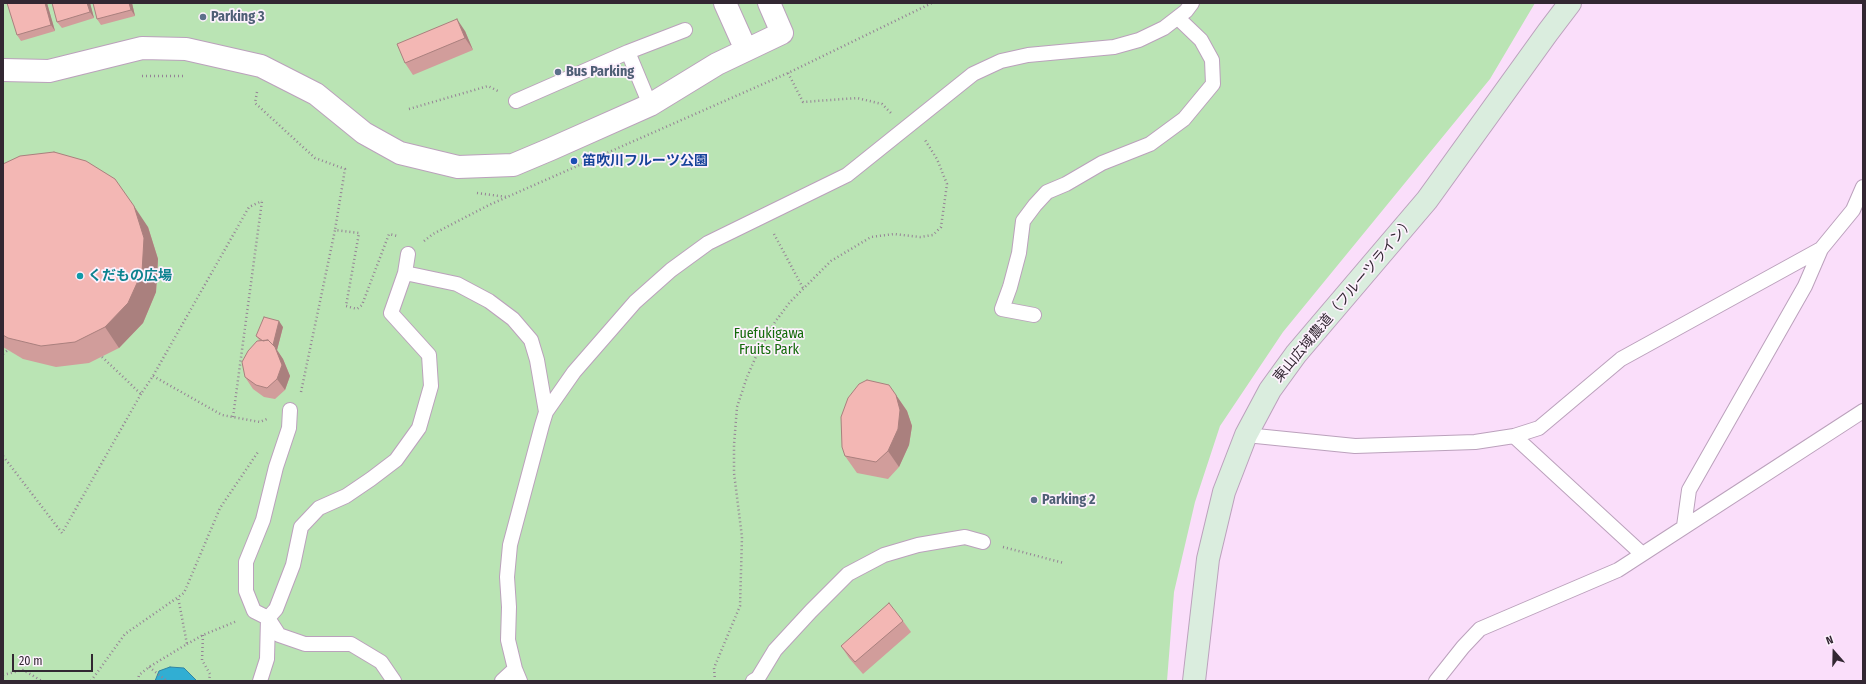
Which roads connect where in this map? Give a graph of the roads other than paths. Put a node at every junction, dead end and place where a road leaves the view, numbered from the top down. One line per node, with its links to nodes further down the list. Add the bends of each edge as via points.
1 (725, 3): 7 (street)
2 (769, 3): 7 (street, via 782,33)
3 (1192, 3): 5 (lane)
4 (1570, 3): 20 (street, 東山広域農道（フルーツライン）, via 1427,200 1296,354 1270,390)
5 (1178, 18): 16 (lane, via 1201,40 1212,60 1213,84 1184,119 1150,144 1102,163 1047,192 1035,205 1023,221 1019,253 1002,309); 19 (lane, via 1140,40 1114,47 1028,55 1001,61 973,74 847,175 708,243 671,270 635,302 574,372)
6 (685, 30): 8 (lane)
7 (746, 50): 11 (street, via 717,64)
8 (628, 52): 10 (lane); 11 (lane)
9 (3, 70): 11 (street, via 49,71 142,48 186,49 261,66 316,94 364,133 400,153 458,167 513,164 551,150)
10 (516, 101)
11 (650, 104)
12 (1863, 187): 13 (lane, via 1853,210)
13 (1821, 250): 21 (lane, via 1621,359 1539,428); 22 (lane, via 1805,286 1690,490)
14 (408, 254): 15 (lane)
15 (405, 273): 19 (lane, via 457,284 489,301 513,319 531,340); 25 (lane, via 391,314 429,355 431,386 419,428 396,460 346,496 319,508 302,527 292,566 276,609)
16 (1034, 315)
17 (290, 410): 25 (lane, via 289,428 276,467 264,520 246,562 246,591 254,611)
18 (1863, 411): 22 (lane)
19 (546, 412): 26 (lane, via 510,545 507,577 508,640)
20 (1246, 435): 21 (lane, via 1355,446 1475,442); 31 (street, 東山広域農道（フルーツライン）, via 1224,492 1208,559)
21 (1514, 436): 24 (lane)
22 (1684, 526): 24 (lane)
23 (983, 542): 30 (lane, via 965,537 918,545 884,555 848,574 775,650)
24 (1641, 554): 32 (lane, via 1618,570 1480,629)
25 (268, 618): 27 (lane, via 267,659); 28 (lane, via 279,635 305,644 351,644 381,662)
26 (517, 675): 29 (lane)
27 (260, 681)
28 (394, 681)
29 (502, 681)
30 (754, 681)
31 (1194, 681)
32 (1436, 681)

